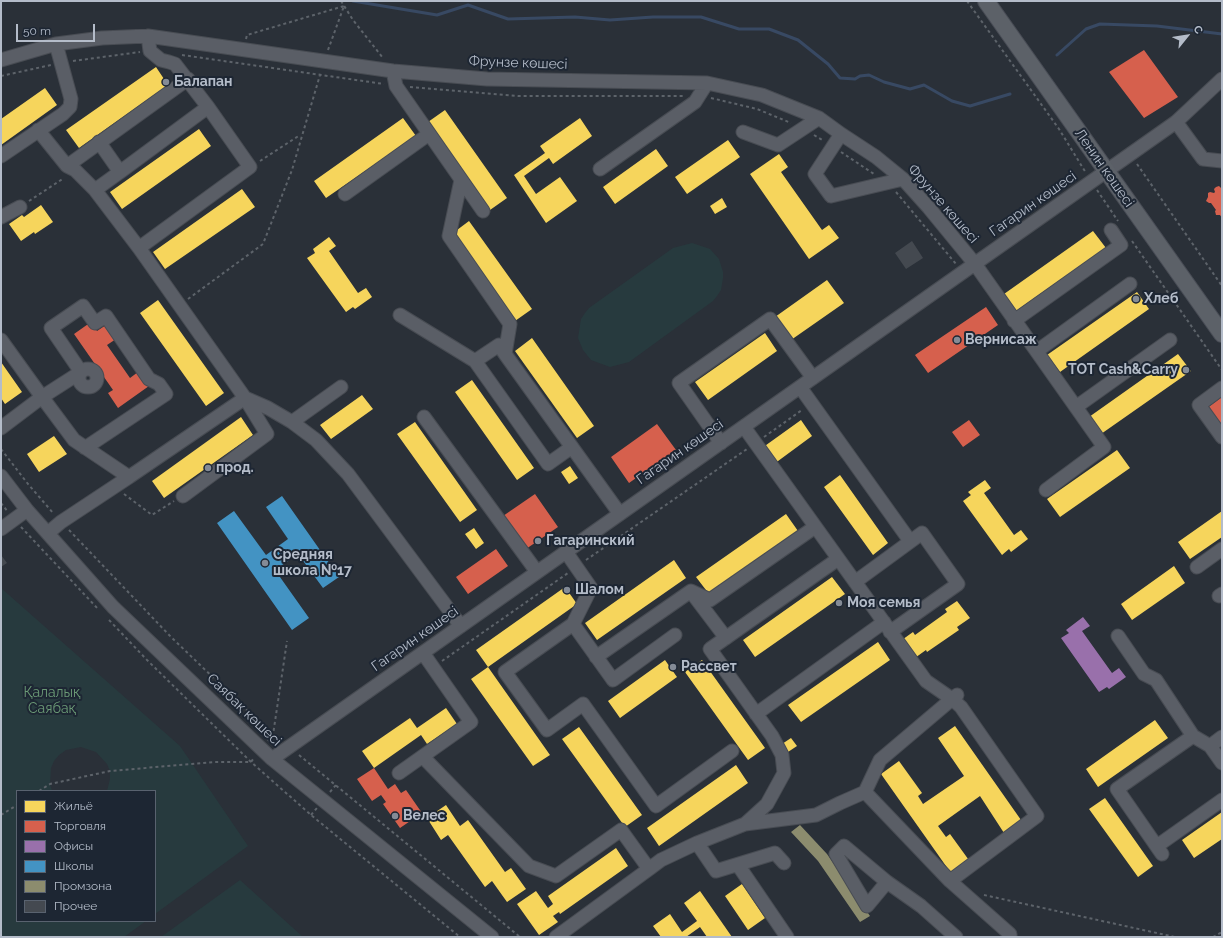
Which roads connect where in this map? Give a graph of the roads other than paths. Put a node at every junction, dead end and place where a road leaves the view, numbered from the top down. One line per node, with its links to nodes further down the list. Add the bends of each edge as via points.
1 (986, 1): 22 (main road, Ленин көшесі)
2 (148, 36): 3 (street, Фрунзе көшесі); 5 (street, Фрунзе көшесі, via 240,50 322,68); 6 (street, via 150,51 161,60 175,64)
3 (56, 44): 4 (street, Фрунзе көшесі); 12 (street, via 72,99 70,107 63,114)
4 (1, 60)
5 (393, 71): 8 (street, Фрунзе көшесі, via 487,79); 14 (street, via 396,86)
6 (188, 79): 9 (street); 16 (street)
7 (1222, 79): 11 (street, Гагарин көшесі)
8 (707, 83): 10 (street, Фрунзе көшесі, via 762,95); 20 (street, via 695,102)
9 (208, 107): 21 (street); 31 (street, via 250,167)
10 (819, 118): 13 (street, via 778,145); 15 (street, Фрунзе көшесі)
11 (1176, 122): 18 (street, via 1203,159); 22 (street, Гагарин көшесі)
12 (38, 130): 17 (street); 19 (street)
13 (743, 132)
14 (429, 134): 24 (street); 26 (street)
15 (841, 134): 23 (street, Фрунзе көшесі, via 876,156); 23 (street, via 815,174 831,196)
16 (99, 142): 19 (street); 21 (street)
17 (1, 156)
18 (1222, 161)
19 (71, 168): 25 (street)
20 (600, 169)
21 (120, 172): 25 (street)
22 (1107, 172): 32 (street, Гагарин көшесі); 36 (main road, Ленин көшесі)
23 (903, 179): 32 (street, Фрунзе көшесі)
24 (461, 180): 28 (street); 40 (street, via 449,236 510,324)
25 (94, 190): 31 (street)
26 (345, 194)
27 (20, 207): 29 (street)
28 (483, 211)
29 (1, 217)
30 (1115, 226): 35 (street, via 1121,245)
31 (139, 248): 47 (street)
32 (975, 264): 35 (street, Фрунзе көшесі); 42 (street, Гагарин көшесі)
33 (1130, 284): 39 (street)
34 (400, 316): 41 (street)
35 (1014, 321): 39 (street, Фрунзе көшесі)
36 (1222, 334)
37 (1, 340): 46 (street)
38 (1170, 340): 48 (street)
39 (1037, 351): 48 (street, Фрунзе көшесі)
40 (506, 354): 41 (street, via 499,345); 55 (street)
41 (475, 361): 55 (street, via 548,464)
42 (813, 378): 44 (street, Гагарин көшесі); 54 (street, via 770,319 679,383)
43 (341, 387): 50 (street)
44 (800, 388): 51 (street, Гагарин көшесі); 66 (street)
45 (1222, 388): 53 (street, via 1199,405)
46 (42, 397): 52 (street); 56 (street, via 74,440); 56 (street, via 81,372 51,328 83,306 95,323 106,316 149,379 159,384 166,394)
47 (245, 398): 50 (street); 58 (street); 60 (street, via 267,434)
48 (1076, 407): 59 (street, Фрунзе көшесі, via 1104,447)
49 (424, 417): 71 (street)
50 (292, 422): 75 (street, via 316,440 348,474)
51 (744, 427): 54 (street, Гагарин көшесі); 63 (street)
52 (1, 428)
53 (1222, 437)
54 (721, 443): 62 (street, Гагарин көшесі)
55 (572, 447): 62 (street)
56 (85, 448): 58 (street)
57 (1, 476): 61 (street, Саябақ көшесі)
58 (129, 477): 65 (street)
59 (1046, 490)
60 (183, 496)
61 (28, 510): 64 (street); 65 (street, Саябақ көшесі)
62 (620, 514): 68 (street, Гагарин көшесі)
63 (815, 527): 69 (street); 73 (street, via 710,600)
64 (1, 529)
65 (48, 533): 89 (street, Саябақ көшесі, via 113,607)
66 (910, 541): 72 (street); 76 (street, via 922,533 958,584)
67 (1222, 549): 70 (street)
68 (566, 552): 71 (street, Гагарин көшесі); 74 (street, via 592,588)
69 (838, 559): 72 (street); 79 (street)
70 (1197, 567)
71 (537, 572): 75 (street, Гагарин көшесі)
72 (855, 582): 76 (street)
73 (691, 591): 79 (street); 81 (street)
74 (573, 624): 81 (street); 87 (street, via 505,672 547,730 583,704 656,806)
75 (461, 626): 80 (street, Гагарин көшесі)
76 (887, 627): 82 (street, via 926,681); 83 (street)
77 (675, 635): 81 (street, via 613,680)
78 (1118, 636): 84 (street, via 1144,674 1156,680)
79 (726, 638): 83 (street, via 710,650)
80 (423, 653): 88 (street, via 471,722); 89 (street, Гагарин көшесі)
81 (596, 657)
82 (955, 697): 92 (street, via 880,760); 99 (street, via 1037,816)
83 (756, 714): 94 (street, via 782,755 784,773 767,804)
84 (1193, 736): 86 (street); 93 (street, via 1117,789 1159,850)
85 (1222, 737): 86 (street)
86 (1210, 746): 90 (street)
87 (732, 751)
88 (423, 757): 91 (street); 98 (street, via 529,866 556,876 621,830)
89 (272, 759): 102 (street, Саябақ көшесі)
90 (1222, 763)
91 (399, 773)
92 (864, 792): 94 (street, via 816,815); 99 (street)
93 (1222, 800)
94 (745, 824): 95 (street)
95 (697, 843): 97 (street, via 716,871); 98 (street, via 661,860)
96 (784, 863): 97 (street, via 775,854)
97 (738, 865): 104 (street)
98 (649, 869): 103 (street)
99 (950, 881): 101 (street)
100 (887, 882): 105 (street, via 921,906)
101 (1012, 936)
102 (492, 937)
103 (556, 937)
104 (787, 937)
105 (956, 937)

